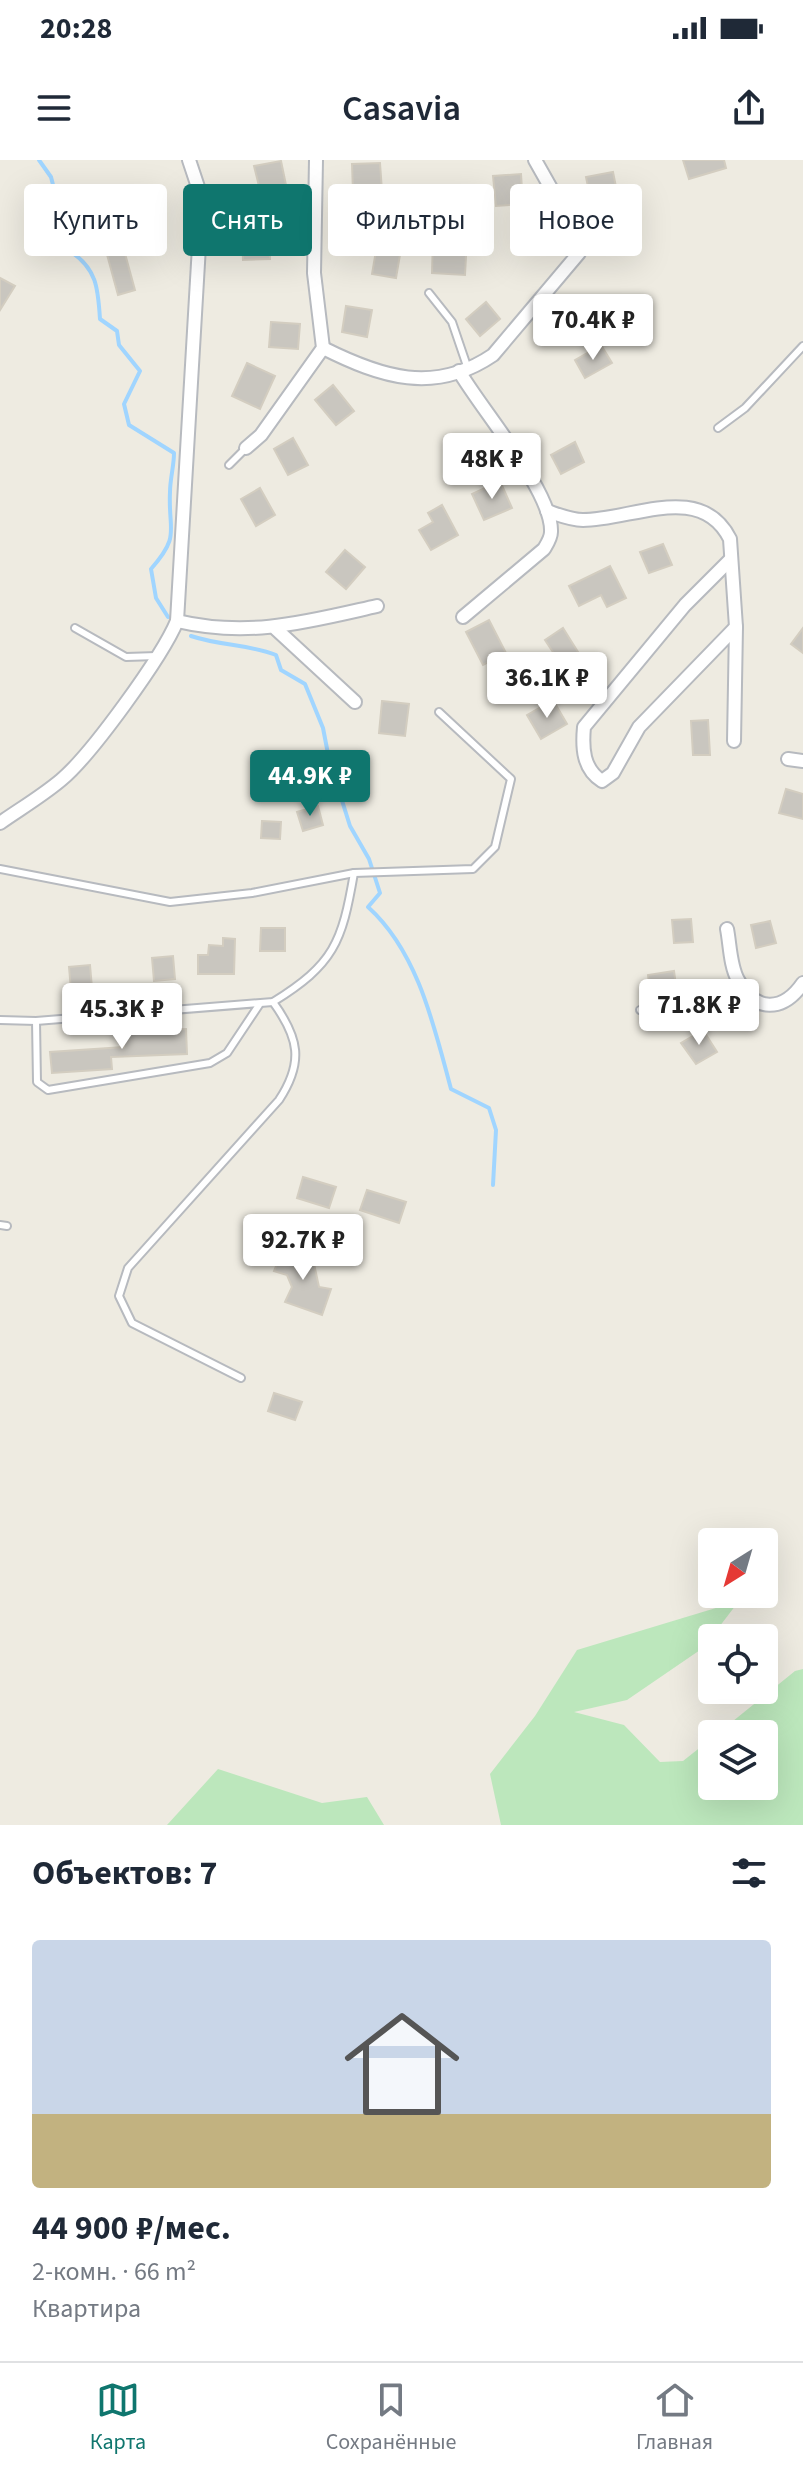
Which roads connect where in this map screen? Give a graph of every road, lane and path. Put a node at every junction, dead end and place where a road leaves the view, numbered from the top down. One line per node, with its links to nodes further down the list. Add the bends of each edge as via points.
1 (189, 160): 15 (street, via 200,193 200,229)
2 (316, 160): 6 (street, via 314,273)
3 (535, 160): 7 (street, via 574,229 579,253 493,355)
4 (429, 293): 7 (lane, via 452,322)
5 (803, 346): 8 (lane, via 745,408)
6 (323, 348): 7 (street, via 389,377 421,380); 9 (street)
7 (463, 370): 11 (street)
8 (718, 428)
9 (246, 448): 10 (lane)
10 (229, 465)
11 (547, 511): 12 (street, via 586,520 649,507 708,512 730,539); 14 (street, via 551,534 544,549)
12 (731, 559): 16 (street); 16 (street, via 685,605 584,727 582,748 591,775 602,781 613,773 639,727)
13 (377, 606): 18 (street)
14 (463, 617)
15 (177, 621): 18 (street); 19 (street)
16 (736, 627): 22 (street)
17 (75, 628): 19 (lane, via 126,657)
18 (276, 629): 20 (street)
19 (157, 656): 25 (street, via 62,779)
20 (355, 702)
21 (439, 712): 27 (lane, via 511,779 495,847 473,869)
22 (734, 741)
23 (788, 759): 24 (street)
24 (803, 761)
25 (0, 823)
26 (0, 869): 27 (lane, via 170,902)
27 (354, 873): 31 (lane, via 347,915 330,956 306,981)
28 (727, 929): 30 (street, via 737,979)
29 (803, 983): 30 (street, via 788,1001 777,1005)
30 (752, 997): 33 (lane, via 715,988)
31 (273, 1002): 32 (lane); 36 (lane, via 295,1043 292,1080 128,1268 119,1296 132,1323)
32 (259, 1005): 35 (lane); 35 (lane, via 227,1053 210,1063 48,1090 37,1082)
33 (640, 1010)
34 (0, 1020): 35 (lane)
35 (36, 1021)
36 (241, 1378)

